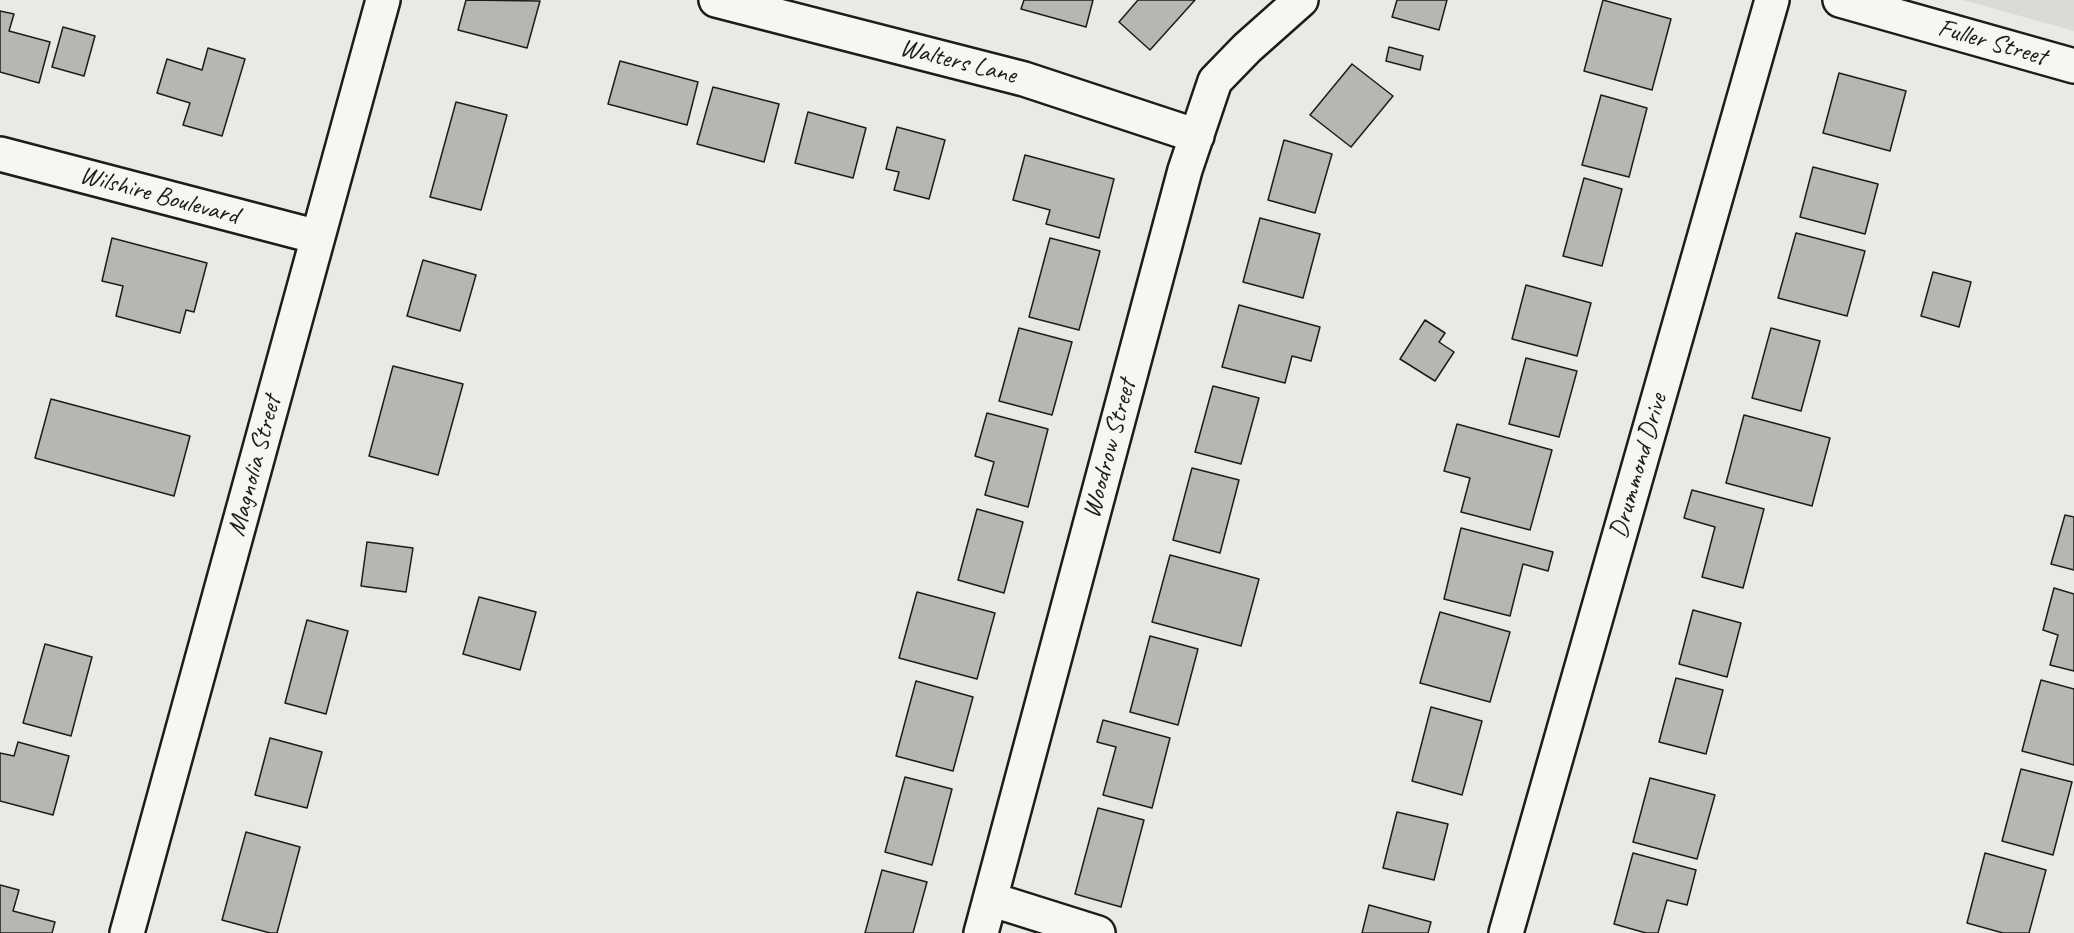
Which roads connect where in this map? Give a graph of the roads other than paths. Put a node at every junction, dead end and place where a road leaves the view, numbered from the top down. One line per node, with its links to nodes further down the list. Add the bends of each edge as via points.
1 (383, 0): 9 (street, Magnolia Street)
2 (716, 0): 7 (street, Walters Lane, via 1024,79)
3 (1301, 0): 7 (street, Woodrow Street, via 1215,81)
4 (1772, 0): 14 (street, Drummond Drive)
5 (1840, 0): 6 (street, Fuller Street)
6 (2074, 66)
7 (1197, 136): 10 (street, Woodrow Street)
8 (0, 154): 9 (street, Wilshire Boulevard)
9 (318, 237): 11 (street, Magnolia Street)
10 (990, 899): 12 (street, Woodrow Street); 13 (street)
11 (127, 933)
12 (981, 933)
13 (1098, 933)
14 (1506, 933)

